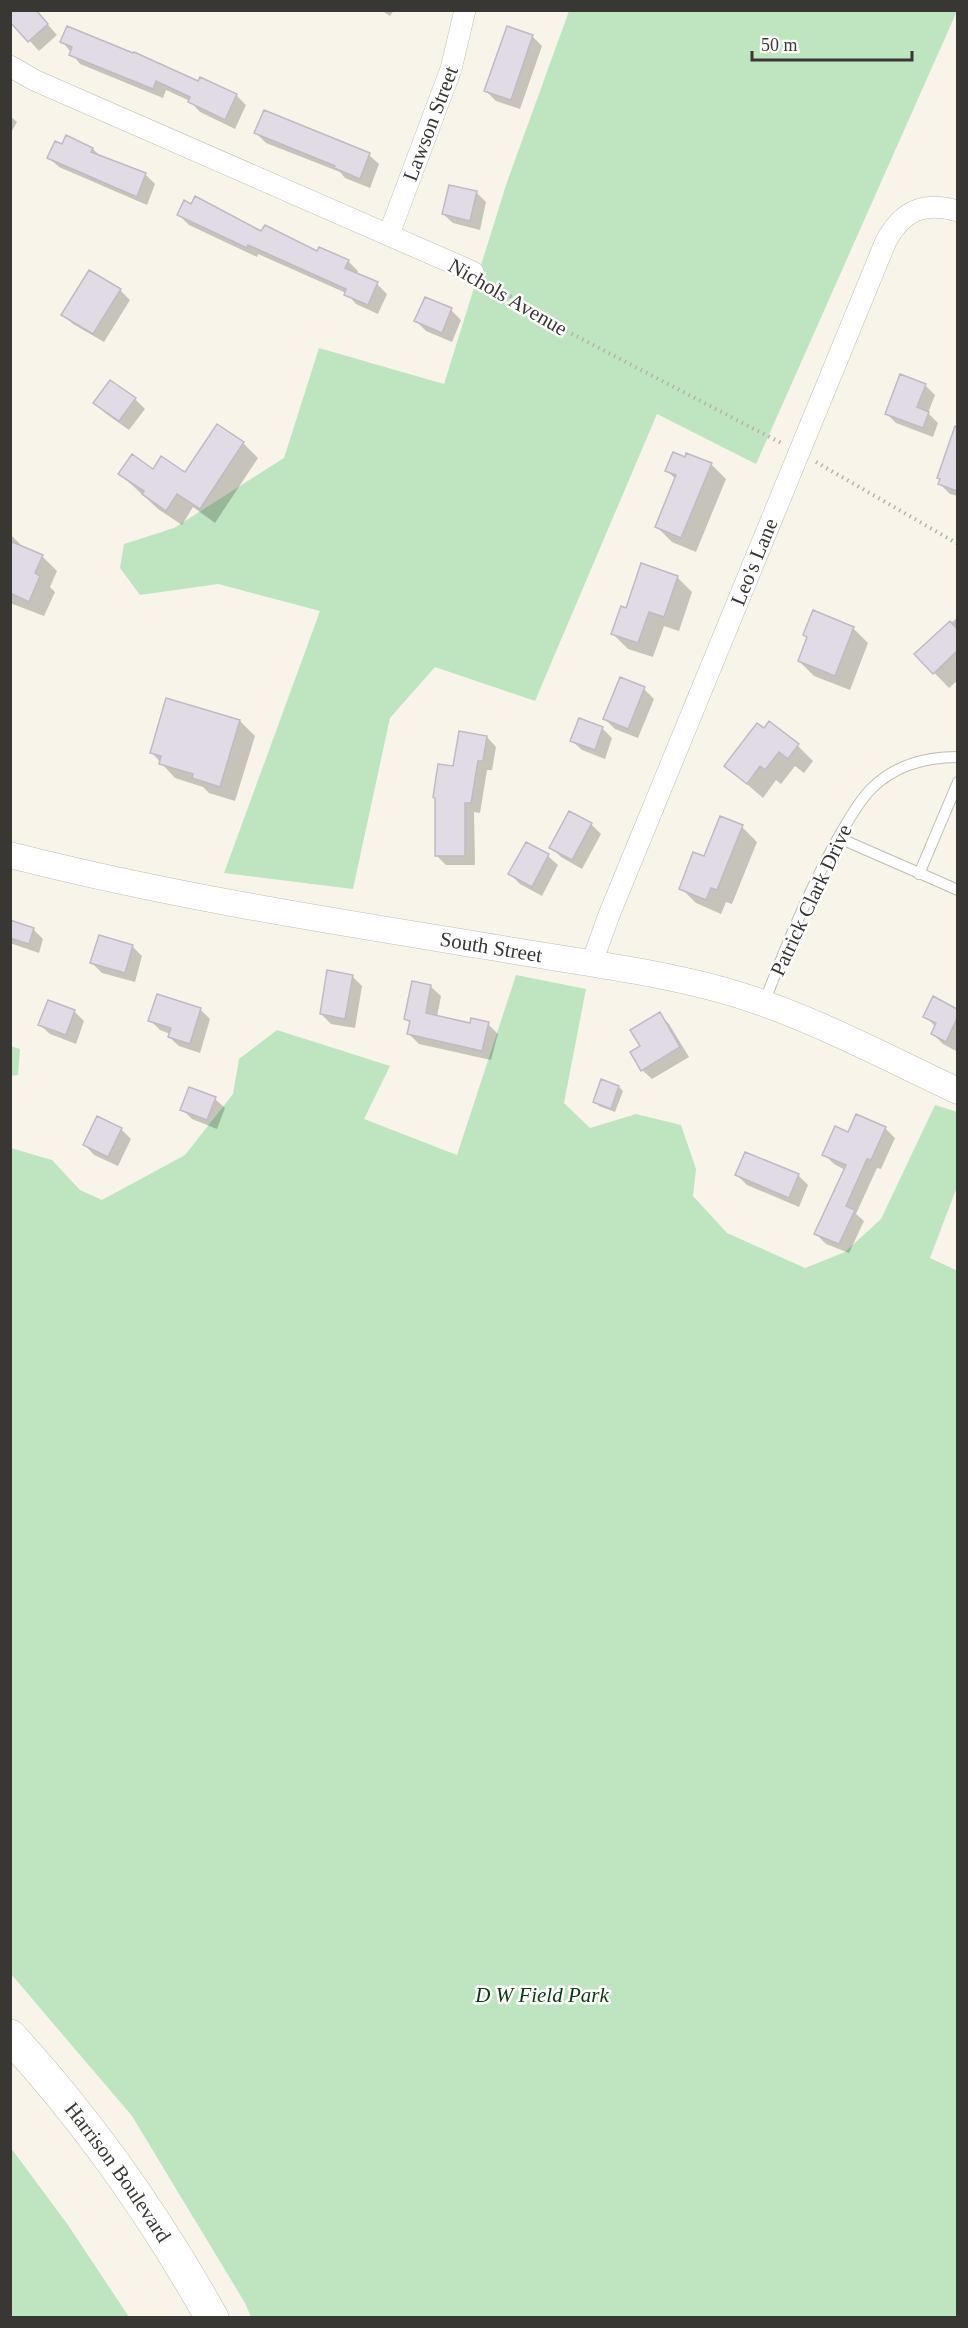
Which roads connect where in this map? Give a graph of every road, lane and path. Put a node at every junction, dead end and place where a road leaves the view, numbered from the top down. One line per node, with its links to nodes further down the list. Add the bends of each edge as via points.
1 (465, 10): 4 (street, Lawson Street, via 451,69)
2 (10, 66): 4 (street, Nichols Avenue, via 34,80)
3 (957, 211): 6 (street, Leo's Lane, via 924,207 908,214 893,228)
4 (389, 234): 5 (street, Nichols Avenue)
5 (473, 272): 6 (path, Nichols Avenue, via 555,326)
6 (800, 453): 7 (path, Nichols Avenue); 14 (street, Leo's Lane)
7 (957, 544)
8 (957, 757): 10 (lane, Patrick Clark Drive, via 917,761 884,778 853,811)
9 (957, 782): 12 (lane)
10 (839, 838): 12 (lane); 15 (lane, Patrick Clark Drive, via 786,945)
11 (10, 855): 14 (street, South Street, via 262,908)
12 (919, 874): 13 (lane)
13 (957, 890)
14 (591, 964): 15 (street, South Street, via 722,990)
15 (764, 1004): 16 (street, South Street)
16 (957, 1091)
17 (10, 2036): 18 (main road, Harrison Boulevard, via 84,2122 142,2203)
18 (212, 2318)

